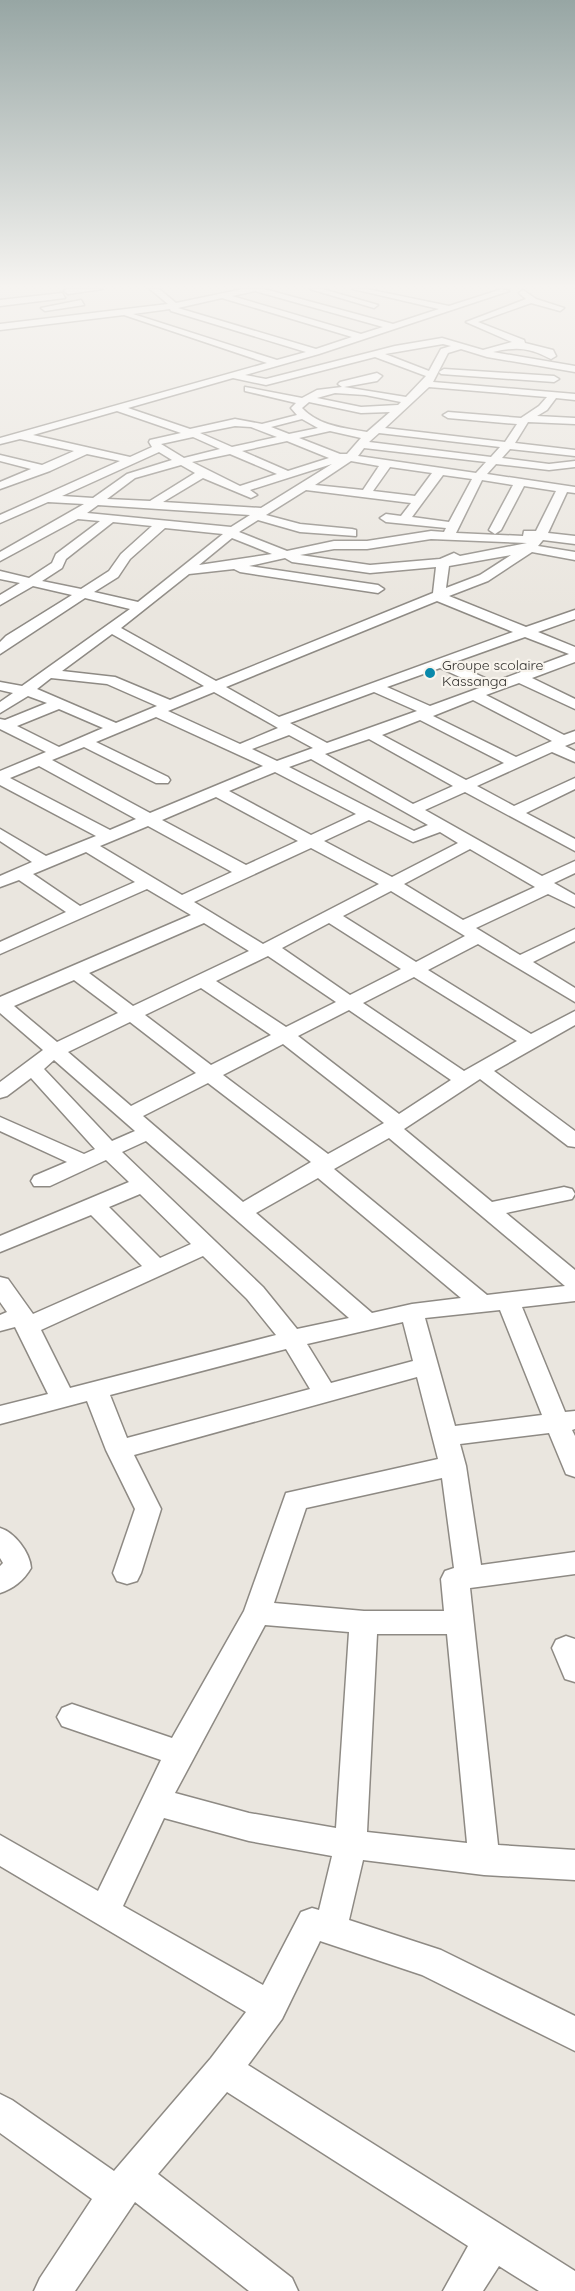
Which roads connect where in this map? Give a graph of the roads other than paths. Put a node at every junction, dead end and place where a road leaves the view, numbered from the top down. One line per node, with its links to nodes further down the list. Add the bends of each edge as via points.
1 (159, 396): 14 (street)
2 (286, 396): 8 (street)
3 (312, 396): 8 (street)
4 (369, 396): 10 (street)
5 (413, 396): 10 (street)
6 (465, 396): 19 (street)
7 (555, 396): 12 (street)
8 (305, 400): 9 (street); 15 (street, via 297,408)
9 (365, 405): 10 (street); 16 (street)
10 (404, 405): 16 (street)
11 (520, 406): 12 (street)
12 (545, 407): 13 (street); 17 (street)
13 (575, 407)
14 (118, 408): 22 (street); 23 (street)
15 (303, 416): 20 (street); 21 (street)
16 (390, 417): 24 (street)
17 (524, 420): 18 (street); 19 (street); 29 (street)
18 (575, 421)
19 (437, 425): 24 (street); 29 (street)
20 (261, 427): 22 (street, via 222,424); 25 (street)
21 (330, 428): 24 (street); 25 (street)
22 (192, 433): 30 (street, via 153,442); 32 (street)
23 (21, 435): 26 (street); 27 (street)
24 (368, 437): 33 (street); 37 (street); 41 (street)
25 (286, 438): 32 (street); 33 (street)
26 (0, 441)
27 (48, 441): 31 (street); 38 (street)
28 (575, 442): 34 (street, via 569,441)
29 (508, 445): 34 (street); 41 (street)
30 (159, 448): 39 (street); 40 (street)
31 (86, 450): 39 (street); 46 (street)
32 (231, 450): 40 (street); 44 (street)
33 (319, 451): 36 (street); 44 (street)
34 (558, 451): 35 (street)
35 (575, 453)
36 (337, 457): 37 (street); 49 (street)
37 (351, 458): 42 (street); 56 (street)
38 (0, 459): 46 (street)
39 (130, 461): 45 (street); 52 (street)
40 (182, 461): 45 (street); 48 (street)
41 (494, 461): 43 (street, via 549,467); 51 (street)
42 (386, 464): 47 (street); 59 (street)
43 (575, 464)
44 (262, 465): 48 (street); 49 (street)
45 (157, 467): 62 (street, via 131,476)
46 (43, 468): 52 (street); 54 (street)
47 (439, 472): 51 (street); 61 (street)
48 (206, 474): 58 (street); 64 (street, via 180,484)
49 (286, 474): 58 (street)
50 (575, 475): 55 (street)
51 (478, 477): 53 (street); 75 (street)
52 (87, 479): 60 (street)
53 (520, 483): 55 (street); 76 (street)
54 (0, 486)
55 (541, 486): 57 (street)
56 (307, 487): 59 (street); 65 (street)
57 (569, 489): 80 (street)
58 (239, 490): 65 (street)
59 (361, 496): 61 (street)
60 (45, 498): 62 (street); 66 (street)
61 (417, 500): 72 (street)
62 (97, 502): 64 (street); 68 (street)
63 (0, 504): 66 (street)
64 (149, 505): 67 (street); 73 (street)
65 (273, 505): 67 (street)
66 (17, 510): 68 (street); 70 (street)
67 (258, 514): 77 (street); 79 (street, via 300,528)
68 (70, 517): 71 (street); 83 (street)
69 (386, 518): 72 (street)
70 (0, 519)
71 (109, 520): 73 (street); 89 (street, via 60,558 58,565)
72 (404, 520): 75 (street)
73 (133, 522): 74 (street)
74 (161, 525): 77 (street); 91 (street, via 124,557 114,574)
75 (450, 530): 76 (street); 79 (street); 80 (street); 84 (street, via 458,548 453,558)
76 (495, 530): 80 (street)
77 (231, 532): 81 (street); 86 (street)
78 (575, 540): 80 (street)
79 (396, 541): 81 (street, via 341,544)
80 (535, 541): 82 (street); 84 (street); 92 (street, via 484,578)
81 (287, 556): 84 (street, via 370,569); 85 (street); 88 (street)
82 (575, 556)
83 (0, 557)
84 (442, 563): 92 (street)
85 (228, 566): 86 (street); 88 (street)
86 (187, 570): 94 (street)
87 (0, 575): 89 (street)
88 (301, 578): 90 (street)
89 (30, 582): 91 (street); 93 (street)
90 (378, 589)
91 (82, 594): 94 (street); 98 (street)
92 (439, 597): 97 (street); 105 (street)
93 (0, 601)
94 (141, 607): 96 (street)
95 (575, 614): 97 (street)
96 (111, 628): 102 (street); 105 (street)
97 (525, 632): 100 (street); 101 (street)
98 (5, 638): 99 (street)
99 (0, 650)
100 (573, 658): 103 (street)
101 (440, 663): 106 (street); 107 (street)
102 (49, 674): 108 (street); 112 (street, via 110,680)
103 (520, 678): 107 (street); 111 (street)
104 (0, 686): 108 (street)
105 (213, 686): 112 (street); 116 (street)
106 (374, 687): 114 (street); 116 (street)
107 (495, 688): 109 (street)
108 (26, 691): 110 (street); 113 (street)
109 (474, 695): 114 (street); 120 (street)
110 (60, 703): 115 (street); 117 (street)
111 (575, 705)
112 (161, 708): 117 (street); 121 (street)
113 (0, 709)
114 (425, 714): 118 (street); 126 (street)
115 (3, 724): 123 (street)
116 (284, 725): 121 (street); 122 (street)
117 (115, 728): 119 (street)
118 (370, 734): 122 (street); 131 (street)
119 (83, 741): 123 (street); 129 (street)
120 (564, 741): 124 (street); 126 (street)
121 (240, 749): 127 (street)
122 (319, 751): 127 (street); 133 (street)
123 (58, 752): 125 (street)
124 (575, 757)
125 (40, 760): 128 (street); 136 (street)
126 (514, 762): 131 (street)
127 (276, 766): 132 (street); 135 (street)
128 (1, 780): 139 (street)
129 (162, 780)
130 (575, 783): 134 (street)
131 (464, 784): 133 (street); 134 (street)
132 (216, 791): 136 (street); 140 (street)
133 (412, 810): 137 (street)
134 (512, 813): 143 (street)
135 (369, 814): 137 (street, via 413,837); 140 (street)
136 (149, 819): 139 (street); 146 (street)
137 (441, 826): 141 (street)
138 (0, 834): 144 (street)
139 (109, 836): 142 (street)
140 (311, 841): 146 (street); 150 (street)
141 (470, 843): 150 (street); 151 (street)
142 (86, 845): 144 (street); 149 (street)
143 (575, 846)
144 (45, 863): 147 (street)
145 (575, 866): 151 (street)
146 (245, 872): 152 (street)
147 (20, 873): 148 (street); 154 (street)
148 (0, 882)
149 (148, 882): 152 (street); 154 (street)
150 (392, 884): 156 (street); 157 (street)
151 (545, 885): 153 (street); 157 (street)
152 (180, 902): 155 (street)
153 (575, 902)
154 (79, 913): 159 (street)
155 (205, 916): 160 (street); 163 (street)
156 (330, 916): 160 (street); 162 (street)
157 (470, 932): 161 (street); 162 (street)
158 (575, 934): 161 (street)
159 (0, 949)
160 (266, 950): 164 (street); 166 (street)
161 (520, 962): 165 (street)
162 (414, 969): 166 (street); 171 (street)
163 (76, 972): 167 (street); 168 (street)
164 (202, 980): 168 (street); 170 (street)
165 (575, 996)
166 (349, 1002): 170 (street); 175 (street)
167 (0, 1004): 172 (street)
168 (130, 1015): 172 (street); 174 (street)
169 (575, 1017): 171 (street)
170 (285, 1035): 174 (street); 179 (street)
171 (531, 1042): 175 (street)
172 (53, 1052): 173 (street); 177 (street)
173 (32, 1068): 176 (street); 182 (street)
174 (210, 1074): 177 (street); 184 (street)
175 (472, 1075): 179 (street); 181 (street)
176 (0, 1092)
177 (129, 1114): 180 (street)
178 (0, 1123): 183 (street)
179 (394, 1126): 184 (street); 189 (street)
180 (149, 1132): 182 (street); 190 (street)
181 (575, 1141)
182 (108, 1150): 183 (street); 186 (street)
183 (83, 1161): 185 (street)
184 (322, 1165): 190 (street); 198 (street)
185 (42, 1181)
186 (144, 1184): 188 (street); 192 (street)
187 (564, 1194): 189 (street)
188 (94, 1206): 191 (street); 193 (street)
189 (486, 1210): 194 (street)
190 (241, 1212): 201 (street)
191 (0, 1245)
192 (208, 1245): 193 (street); 202 (street, via 255,1293)
193 (158, 1269): 200 (street)
194 (575, 1282)
195 (0, 1285): 200 (street)
196 (575, 1293): 197 (street)
197 (508, 1301): 198 (street); 208 (street)
198 (481, 1304): 199 (street)
199 (412, 1312): 201 (street); 203 (street)
200 (17, 1322): 206 (street)
201 (368, 1322): 202 (street)
202 (292, 1339): 204 (street); 205 (street)
203 (426, 1366): 205 (street); 209 (street)
204 (95, 1389): 206 (street); 210 (street)
205 (325, 1393): 210 (street)
206 (62, 1397): 207 (street)
207 (0, 1414)
208 (566, 1421): 209 (street); 212 (street)
209 (445, 1437): 211 (street)
210 (119, 1450): 215 (street, via 148,1509)
211 (453, 1466): 216 (street); 218 (street, via 295,1500)
212 (575, 1467)
213 (0, 1538): 217 (street, via 17,1561 17,1568)
214 (575, 1563): 216 (street)
215 (127, 1573)
216 (469, 1577): 220 (street, via 454,1579)
217 (0, 1582)
218 (257, 1613): 219 (street); 222 (street)
219 (364, 1622): 220 (street); 224 (street)
220 (459, 1623): 226 (street)
221 (72, 1717): 222 (street)
222 (178, 1753): 223 (street)
223 (156, 1802): 224 (street, via 249,1827); 228 (street)
224 (351, 1843): 226 (street); 229 (street)
225 (0, 1849): 228 (street)
226 (484, 1860): 227 (street)
227 (575, 1865)
228 (104, 1912): 230 (street)
229 (331, 1929): 230 (street, via 312,1923); 231 (street, via 429,1961)
230 (270, 2007): 232 (street)
231 (575, 2034)
232 (223, 2070): 234 (street); 235 (street)
233 (0, 2112): 234 (street)
234 (125, 2186): 236 (street); 237 (street)
235 (493, 2240): 238 (street); 239 (street)
236 (53, 2291)
237 (279, 2291)
238 (462, 2291)
239 (573, 2291)

